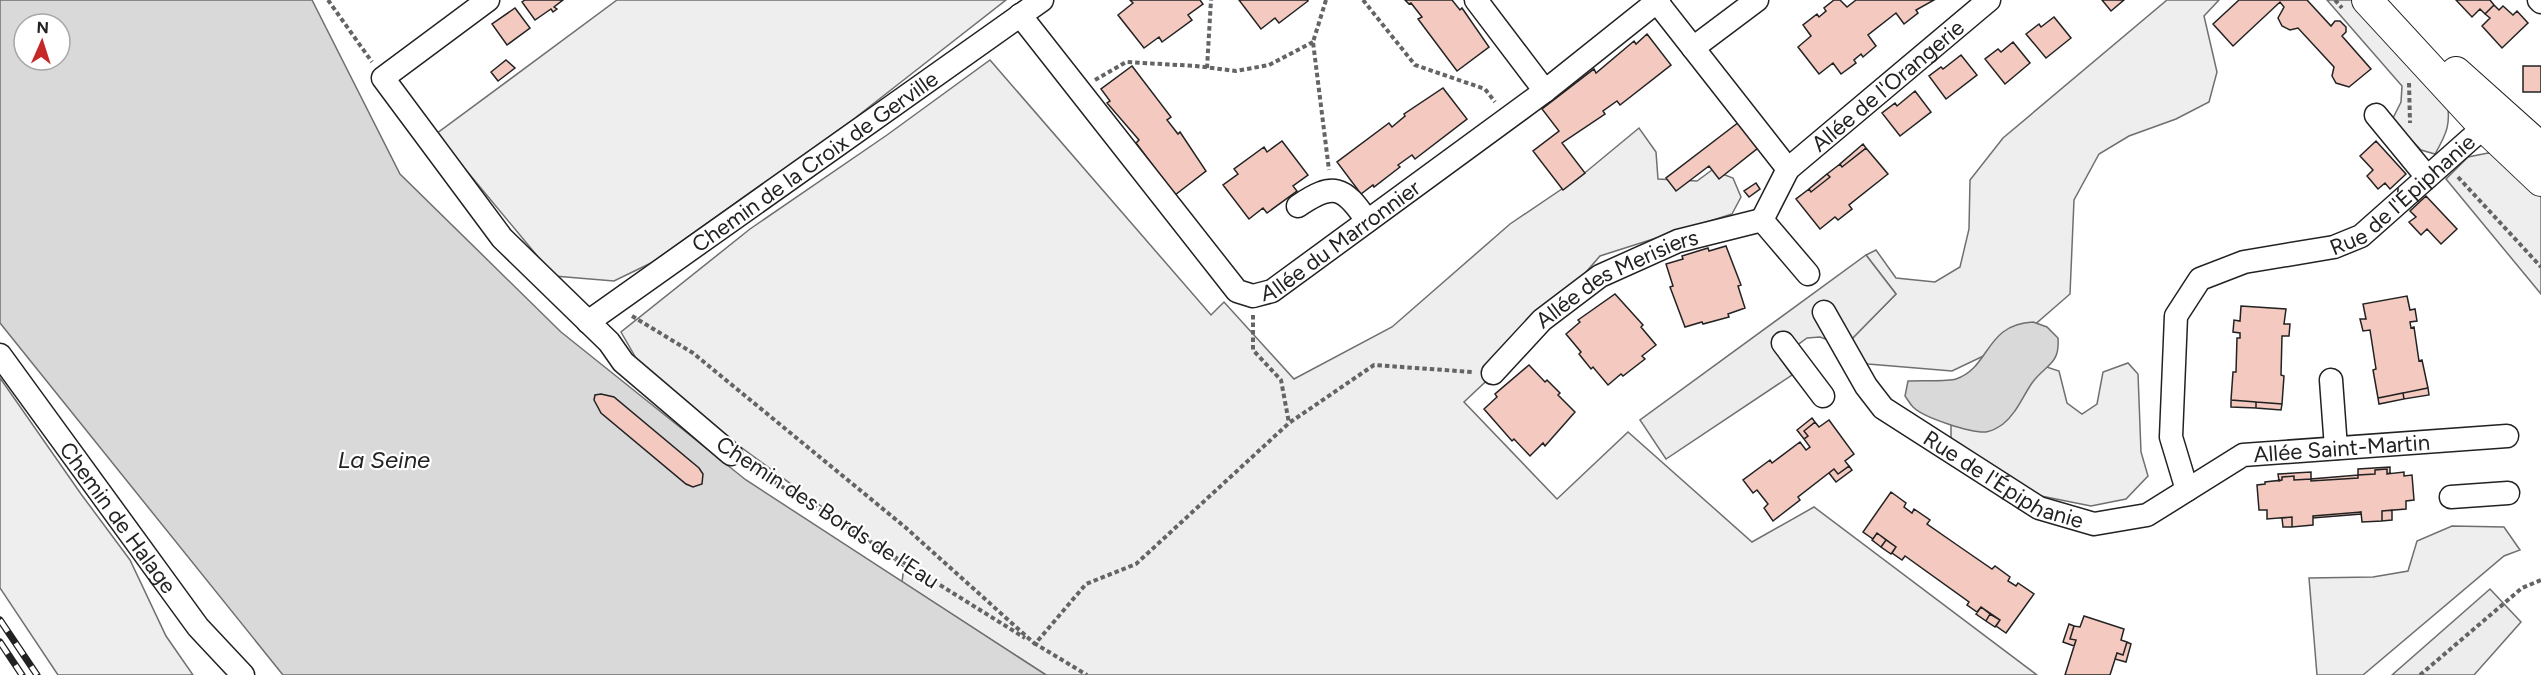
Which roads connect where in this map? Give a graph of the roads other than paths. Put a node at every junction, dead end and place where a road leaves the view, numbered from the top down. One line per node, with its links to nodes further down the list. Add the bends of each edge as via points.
1 (488, 0): 22 (street, Chemin des Bords de l’Eau, via 383,78 502,238)
2 (1042, 0): 8 (street, Chemin de la Croix de Gerville)
3 (1476, 0): 10 (street)
4 (1757, 0): 9 (street)
5 (1989, 0): 14 (street, Allée de l'Orangerie)
6 (1658, 1): 9 (street); 10 (street, Allée du Marronnier)
7 (2364, 5): 12 (main road); 13 (main road)
8 (1020, 15): 19 (street, Allée du Marronnier, via 1237,291 1253,296 1272,291); 22 (street, Chemin de la Croix de Gerville)
9 (1693, 48): 14 (street)
10 (1545, 91): 19 (street, Allée du Marronnier)
11 (2376, 115): 15 (street)
12 (2484, 127): 15 (street, Rue de l'Épiphanie); 16 (main road)
13 (2541, 148)
14 (1788, 169): 18 (street)
15 (2436, 170): 31 (street, Rue de l'Épiphanie, via 2361,236 2334,247 2244,262 2200,279 2176,316 2171,437)
16 (2541, 181)
17 (1298, 206): 19 (street, via 1318,192 1333,190 1346,195)
18 (1762, 220): 20 (street); 25 (street, Allée des Merisiers, via 1678,241 1600,276 1542,321)
19 (1367, 221)
20 (1808, 273)
21 (1824, 312): 31 (street, Rue de l'Épiphanie, via 1883,408 2039,508 2094,524 2147,515)
22 (588, 322): 30 (street, Chemin des Bords de l’Eau, via 623,362)
23 (1783, 343): 27 (street)
24 (0, 355): 34 (street, Chemin de Halage, via 198,627)
25 (1493, 373)
26 (2331, 380): 29 (street)
27 (1823, 396)
28 (2507, 436): 29 (street, Allée Saint-Martin)
29 (2336, 448): 31 (street, Allée Saint-Martin, via 2243,455)
30 (731, 454)
31 (2187, 490)
32 (2508, 493): 33 (street)
33 (2451, 497)
34 (243, 675)

